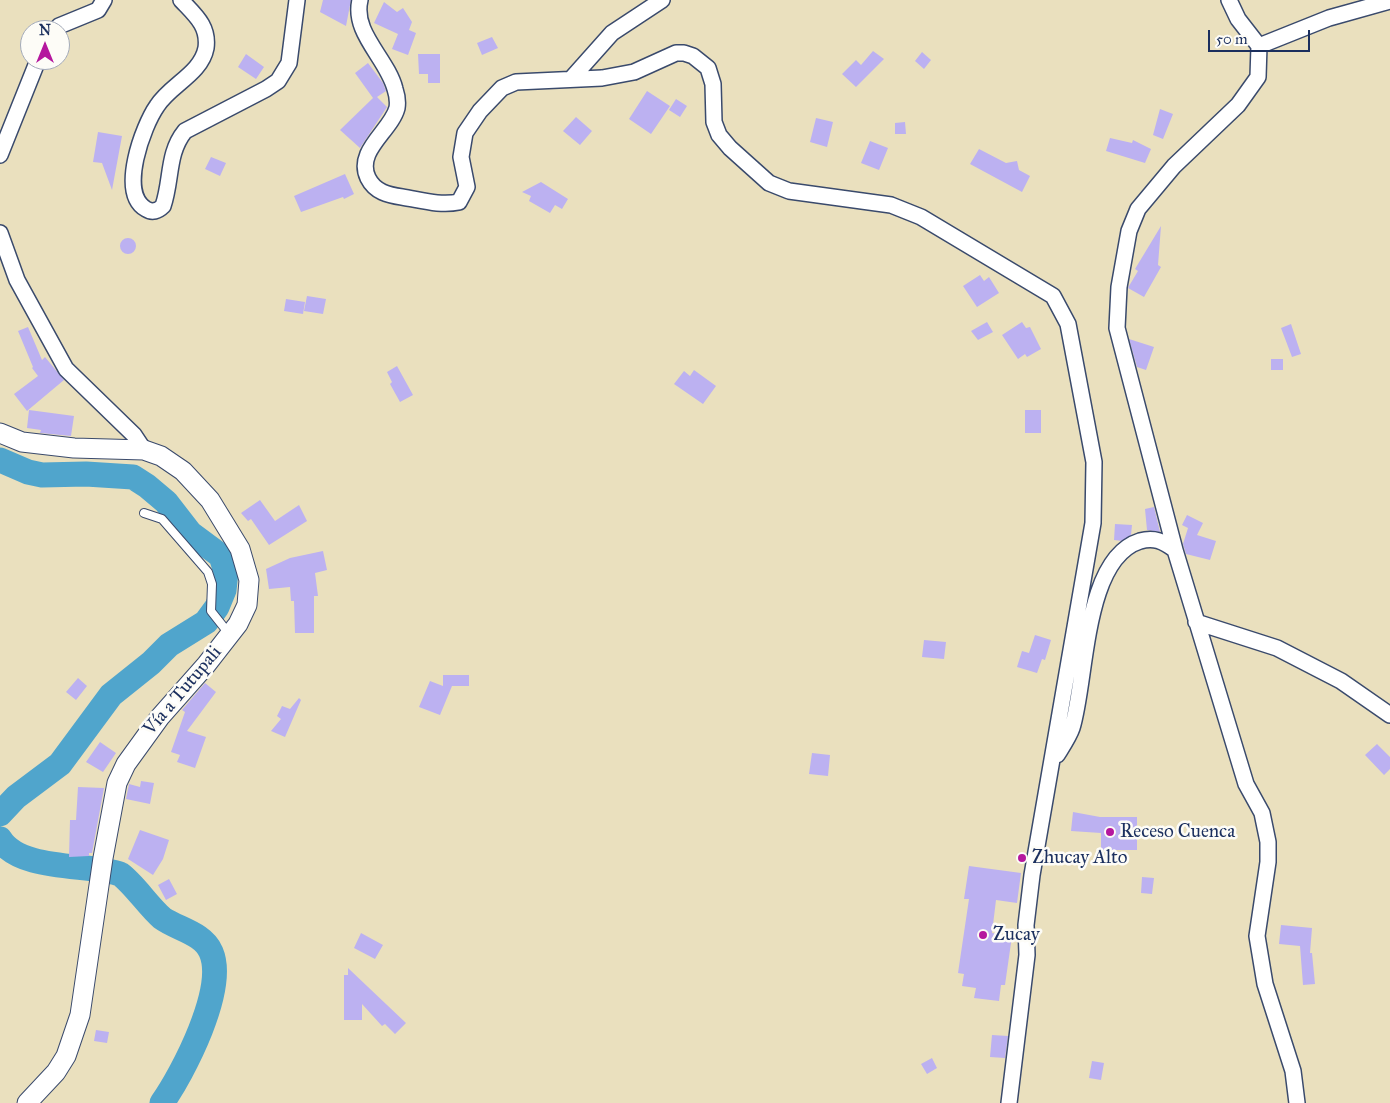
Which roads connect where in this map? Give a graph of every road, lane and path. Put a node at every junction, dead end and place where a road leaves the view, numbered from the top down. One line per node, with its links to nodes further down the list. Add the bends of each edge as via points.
1 (104, 0): 8 (street, via 98,10)
2 (180, 0): 3 (street, via 202,22 206,50 201,62 157,105 138,146 134,186 139,202 151,211 163,206 172,154 185,131 266,89 283,73 292,48)
3 (297, 0)
4 (360, 0): 11 (street, via 359,22 391,76 397,98 394,117 370,150 365,164 370,183 385,195 448,204 458,202 467,186 461,157 465,133 490,101 502,88 516,82)
5 (662, 0): 11 (street, via 612,33)
6 (1229, 0): 9 (street, via 1238,19)
7 (1390, 1): 9 (street, via 1328,18)
8 (70, 21)
9 (1259, 46): 17 (street, via 1258,77 1238,105 1174,166 1138,209 1130,231 1119,287 1117,328)
10 (34, 70): 12 (street)
11 (570, 80): 21 (street, via 634,72 676,53 693,56 708,68 712,78 714,122 719,135 769,183 789,191 891,205 921,216 1053,296 1068,324 1094,471 1093,523)
12 (0, 155)
13 (0, 232): 15 (street, via 17,280 66,369 134,435)
14 (0, 433): 15 (street, Vía a Tutupali, via 22,442)
15 (144, 450): 19 (street, Vía a Tutupali, via 153,452 183,471 210,500 240,549 249,580 247,604)
16 (144, 513): 19 (lane, via 162,519 208,572 212,584 211,611)
17 (1174, 550): 18 (street); 21 (street, via 1164,541 1148,539 1130,544 1116,557 1104,576 1088,629 1084,671 1071,730)
18 (1196, 622): 20 (street, via 1277,648 1341,681); 24 (street, via 1234,736 1246,784 1262,813 1268,862 1258,936 1264,984 1293,1070)
19 (227, 632): 22 (street, Vía a Tutupali, via 206,666 160,717 126,764 117,783 84,998 75,1032 56,1072)
20 (1390, 715)
21 (1051, 765): 23 (street, via 1032,875 1026,925 1027,955)
22 (27, 1103)
23 (1009, 1103)
24 (1297, 1103)

